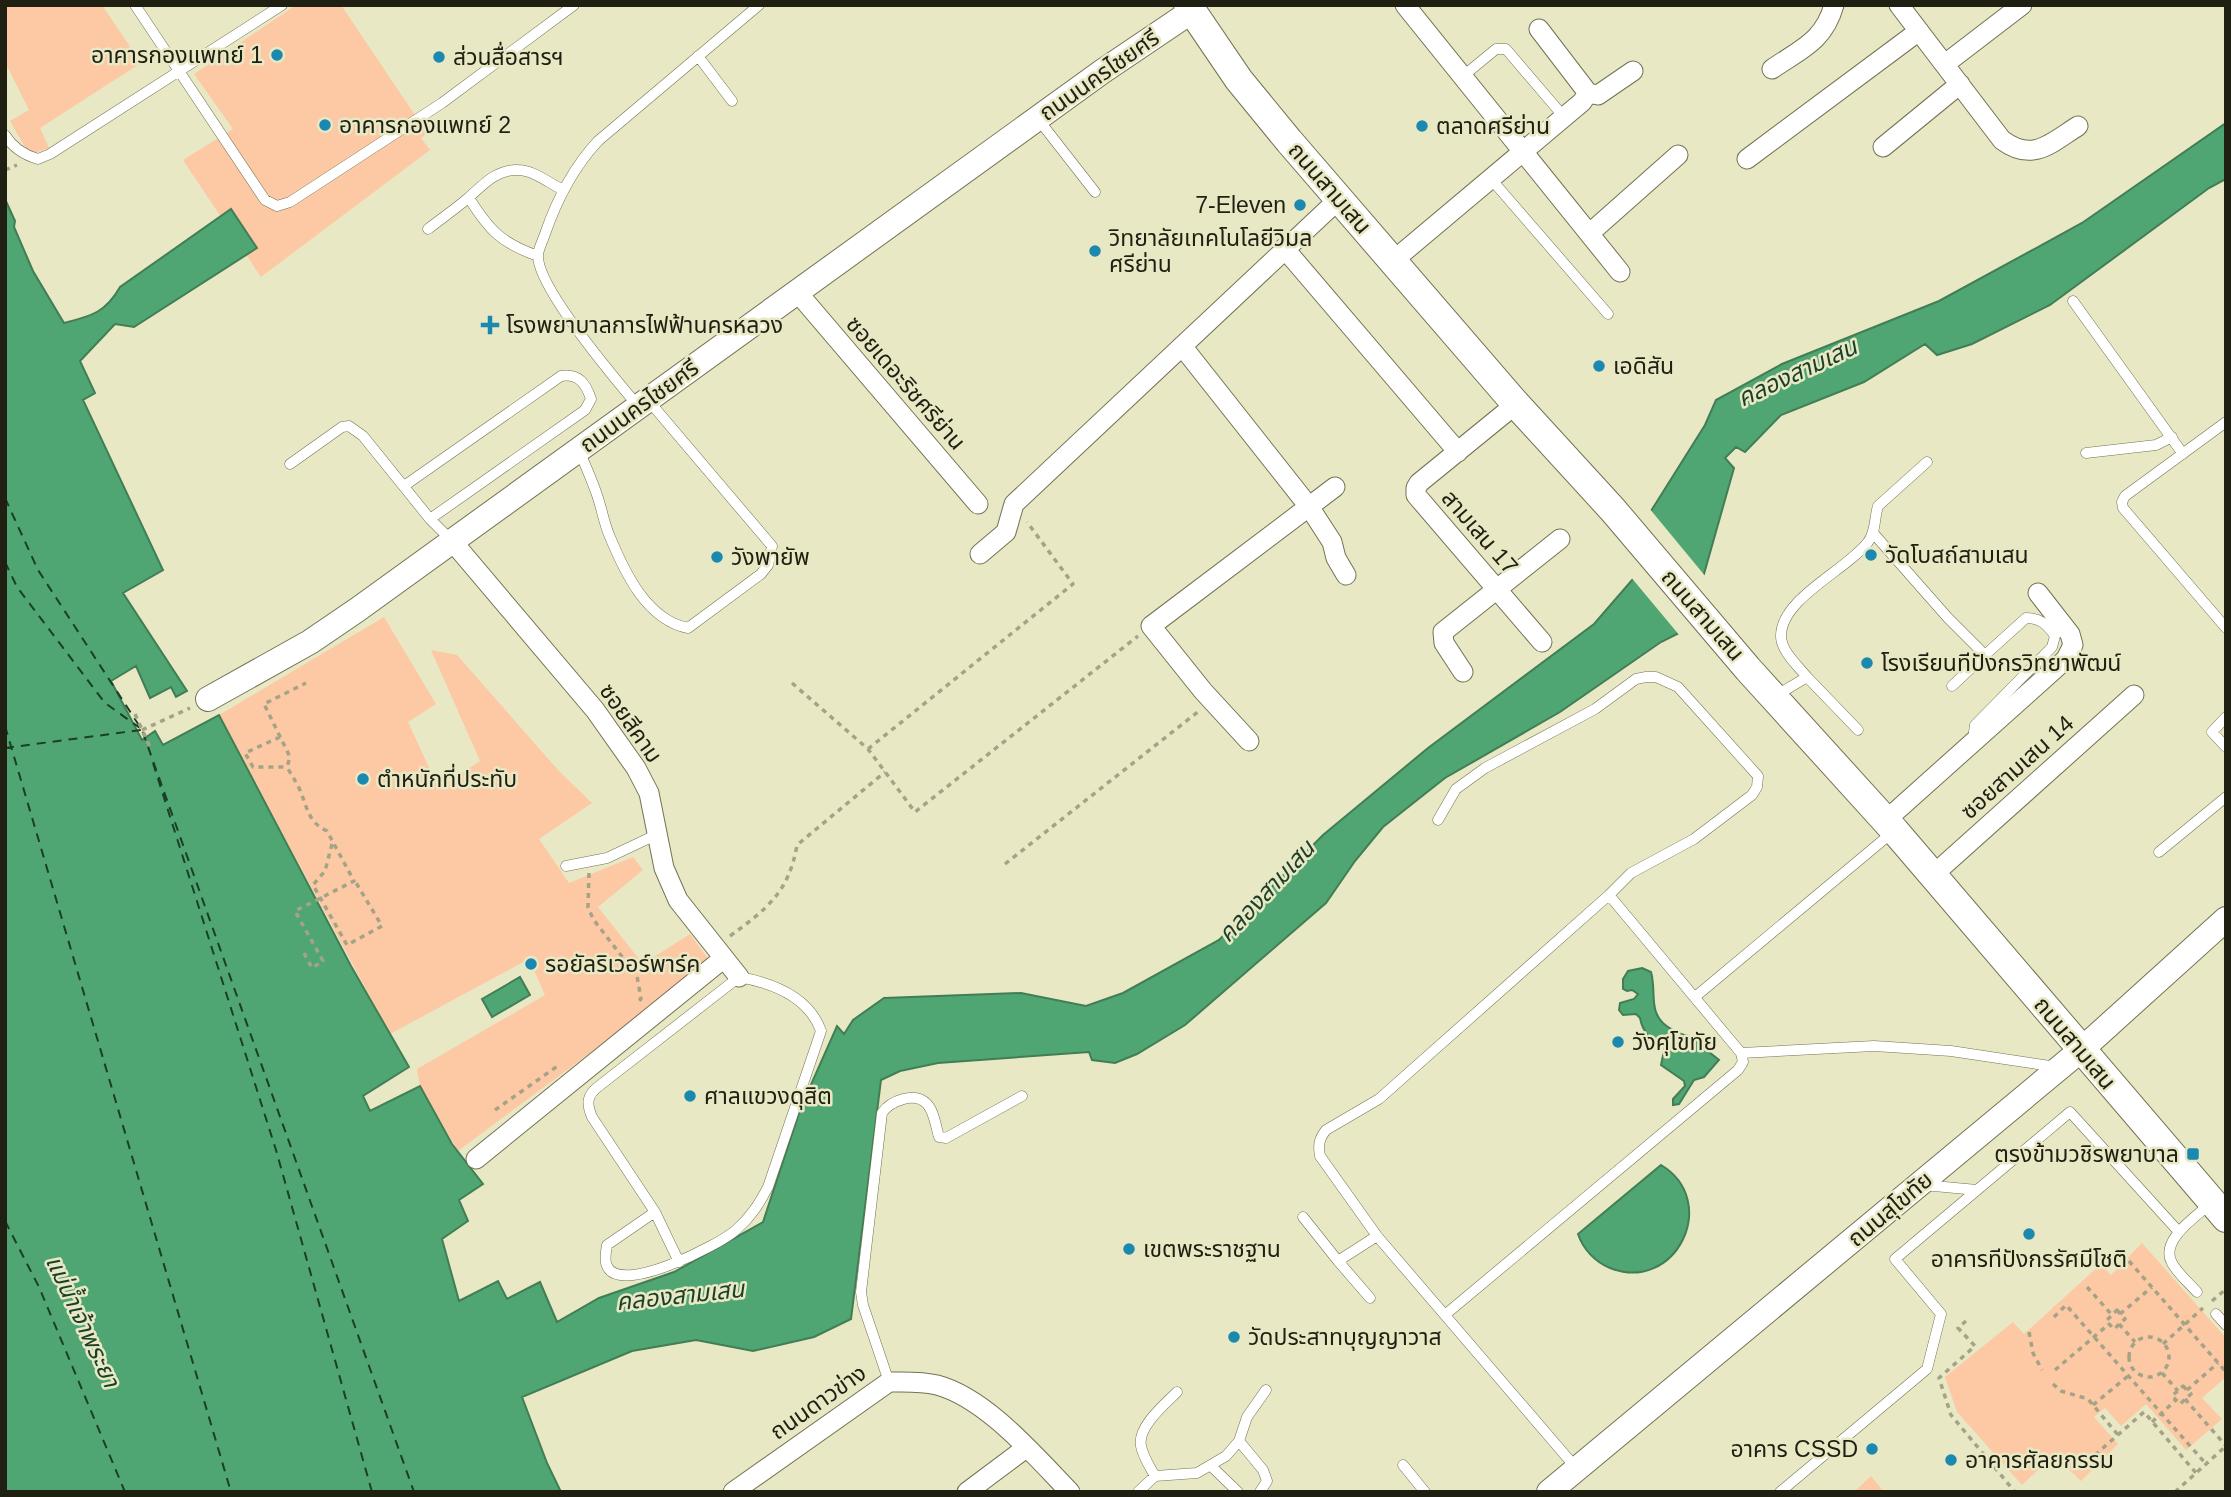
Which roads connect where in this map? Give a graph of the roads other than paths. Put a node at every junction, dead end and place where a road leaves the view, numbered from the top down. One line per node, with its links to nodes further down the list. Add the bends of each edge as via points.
1 (135, 5): 15 (lane)
2 (282, 5): 15 (lane)
3 (759, 5): 12 (lane)
4 (1405, 5): 17 (street)
5 (1835, 5): 14 (street, via 1821,35)
6 (1899, 5): 11 (street)
7 (2022, 5): 13 (street)
8 (573, 6): 15 (lane, via 442,103 277,206 265,200)
9 (1193, 7): 22 (street, ถนนนครไชยศรี); 33 (main road, ถนนสามเสน, via 1239,80)
10 (1539, 29): 19 (street)
11 (1919, 31): 13 (street); 28 (street)
12 (698, 57): 20 (lane); 30 (lane, via 598,141)
13 (1945, 64): 18 (street)
14 (1772, 69)
15 (181, 71): 24 (lane, via 38,159 20,152)
16 (1633, 71): 19 (street, via 1598,95)
17 (1462, 77): 21 (lane, via 1496,49 1506,49); 26 (street)
18 (1960, 84): 23 (street, via 2011,147 2041,150); 25 (street)
19 (1588, 93): 21 (street)
20 (732, 101)
21 (1564, 117): 26 (street)
22 (1038, 118): 31 (lane); 40 (street, ถนนนครไชยศรี)
23 (2078, 126)
24 (5, 135)
25 (1883, 147)
26 (1524, 151): 29 (street); 35 (street)
27 (1678, 155): 35 (street)
28 (1747, 159)
29 (1491, 179): 38 (street); 42 (lane)
30 (563, 190): 32 (lane, via 534,174 506,171); 37 (lane)
31 (1095, 192)
32 (469, 198): 34 (lane); 37 (lane, via 486,225 503,240)
33 (1340, 198): 36 (street); 38 (main road, ถนนสามเสน)
34 (428, 229)
35 (1590, 233): 39 (street)
36 (1284, 248): 43 (street); 49 (street)
37 (538, 256): 44 (lane, via 556,300)
38 (1394, 260): 45 (main road, ถนนสามเสน)
39 (1620, 272)
40 (797, 293): 44 (street, ถนนนครไชยศรี); 56 (street, ซอยเดอะริชศรีย่าน)
41 (2073, 300): 47 (lane)
42 (1608, 314)
43 (1182, 346): 57 (street); 62 (street, via 1014,504 1006,532)
44 (643, 403): 48 (street, ถนนนครไชยศรี); 48 (lane, via 772,546 761,574 699,622 688,628 665,621 630,577 609,535)
45 (1516, 404): 49 (street, สามเสน 17); 73 (main road, ถนนสามเสน)
46 (2226, 422): 51 (lane)
47 (2172, 437): 50 (lane, via 2156,445); 51 (lane)
48 (579, 449): 61 (street, ถนนนครไชยศรี)
49 (1458, 452): 64 (street, สามเสน 17, via 1419,483 1416,495)
50 (2087, 453)
51 (2183, 454): 66 (lane, via 2125,496 2123,508)
52 (1927, 462): 59 (lane, via 1878,506)
53 (290, 464): 54 (lane, via 349,426 363,436)
54 (404, 486): 58 (lane); 58 (lane, via 561,376 580,379 587,387 591,400 586,410)
55 (1335, 487): 57 (street)
56 (978, 504)
57 (1310, 508): 63 (street); 78 (street, via 1151,626)
58 (430, 519): 61 (lane)
59 (1874, 534): 68 (lane); 70 (lane, via 1864,548 1789,610 1781,636 1785,649)
60 (1560, 539): 64 (street)
61 (452, 541): 74 (street, ถนนนครไชยศรี, via 310,642); 83 (street, ซอยสีคาม, via 595,710 636,768 649,793)
62 (981, 554)
63 (1346, 575)
64 (1496, 588): 67 (street, สามเสน 17); 69 (street, via 1443,632 1444,643)
65 (2038, 593): 77 (street, via 2070,634 2073,645 2066,659)
66 (2226, 628)
67 (1542, 642)
68 (1986, 655): 71 (lane); 77 (lane, via 2026,618 2036,618 2055,636 2052,647 1975,725)
69 (1463, 672)
70 (1807, 677): 73 (lane); 76 (lane)
71 (1952, 686)
72 (2134, 695): 86 (street, ซอยสามเสน 14)
73 (1774, 697): 82 (main road, ถนนสามเสน)
74 (208, 699)
75 (2226, 717): 79 (lane, via 2212,732)
76 (1858, 730)
77 (1977, 739): 82 (street)
78 (1249, 741)
79 (2226, 747)
80 (2226, 797): 84 (lane)
81 (1438, 820): 87 (lane, via 1456,789 1485,768 1595,709 1636,679 1667,681 1678,687 1758,776 1757,788 1694,839 1631,873)
82 (1890, 826): 86 (main road, ถนนสามเสน); 91 (lane)
83 (657, 834): 85 (lane, via 607,858); 89 (street, ซอยสีคาม, via 664,868 678,900)
84 (2159, 852)
85 (566, 866)
86 (1933, 875): 93 (main road, ถนนสามเสน)
87 (1609, 895): 91 (lane); 102 (lane, via 1379,1099 1321,1136 1320,1156)
88 (2226, 919): 93 (street, ถนนสุโขทัย)
89 (720, 952): 90 (street, ซอยสีคาม); 95 (street)
90 (739, 977): 99 (lane, via 591,1092 588,1100 592,1117); 104 (lane, via 786,991 818,1022 821,1031 757,1210 734,1231)
91 (1695, 998): 92 (lane)
92 (1741, 1053): 93 (lane, via 1874,1046); 107 (lane, via 1744,1062 1738,1070)
93 (2071, 1059): 96 (street, ถนนสุโขทัย); 98 (main road, ถนนสามเสน)
94 (1022, 1096): 110 (lane, via 946,1138 939,1137 925,1101 902,1099 888,1104 881,1113 861,1293)
95 (476, 1159)
96 (1919, 1185): 97 (lane); 117 (street, ถนนสุโขทัย)
97 (1977, 1190): 101 (lane, via 2070,1112); 127 (lane, via 1895,1259 1941,1314 1927,1369)
98 (2219, 1211): 101 (lane)
99 (655, 1212): 104 (lane); 104 (lane, via 607,1245 607,1268 625,1276)
100 (1303, 1217): 103 (lane)
101 (2179, 1232): 105 (lane, via 2168,1254)
102 (1377, 1236): 103 (lane); 107 (lane)
103 (1338, 1261): 106 (lane)
104 (679, 1262)
105 (2197, 1292)
106 (1370, 1298)
107 (1446, 1314): 117 (lane)
108 (2216, 1314): 109 (lane)
109 (2226, 1325)
110 (889, 1382): 114 (street, ถนนดาวข่าง, via 926,1383 961,1395 1000,1422); 119 (street, ถนนดาวข่าง)
111 (1266, 1390): 113 (lane, via 1247,1417)
112 (1177, 1392): 118 (lane, via 1146,1426 1140,1443)
113 (1238, 1441): 116 (lane); 124 (lane, via 1263,1471 1267,1482)
114 (1026, 1448): 120 (street); 121 (street, ถนนดาวข่าง)
115 (1403, 1465): 125 (lane)
116 (1211, 1466): 118 (lane, via 1186,1475); 123 (lane)
117 (1577, 1469): 126 (street, ถนนสุโขทัย)
118 (1155, 1476): 122 (lane)
119 (733, 1492)
120 (967, 1492)
121 (1070, 1492)
122 (1138, 1492)
123 (1238, 1492)
124 (1260, 1492)
125 (1424, 1492)
126 (1549, 1492)
127 (1780, 1492)

